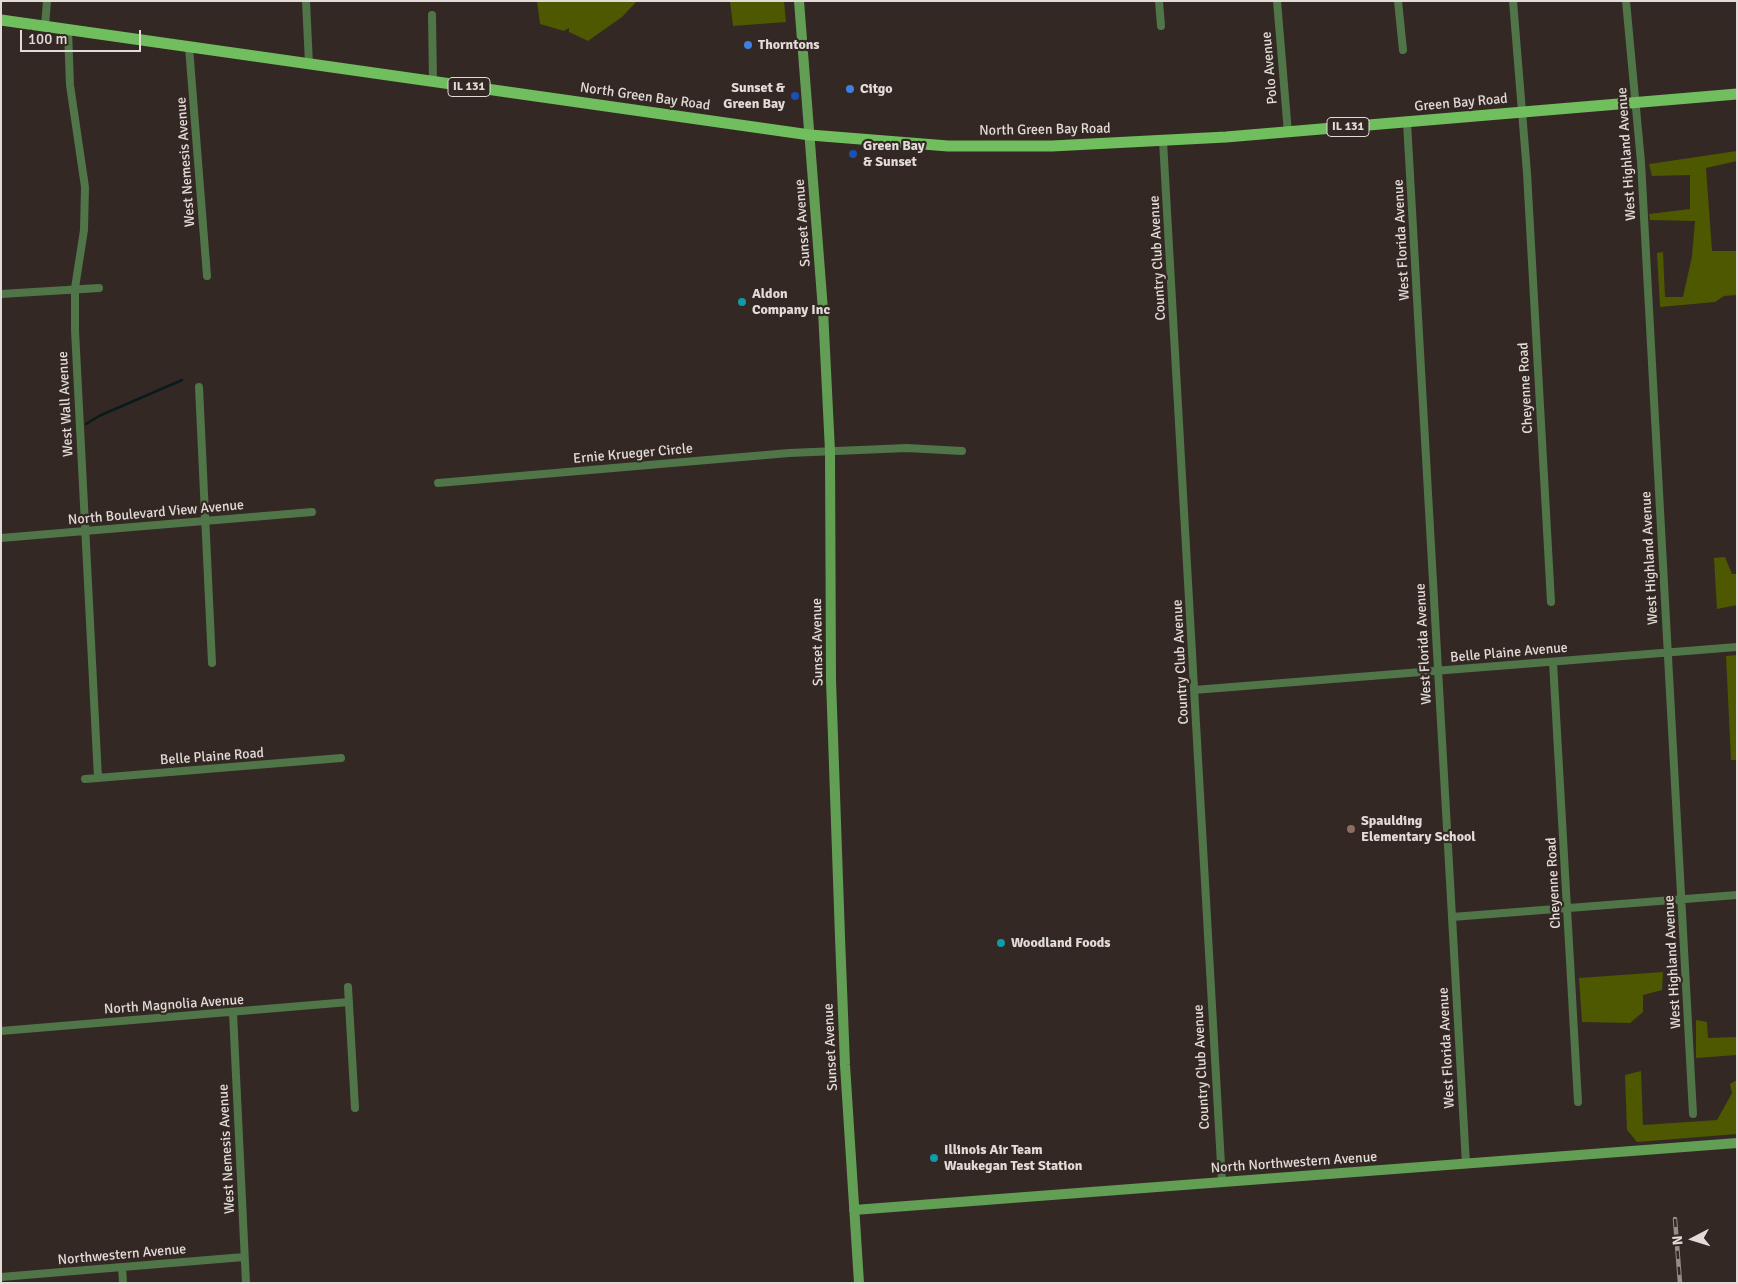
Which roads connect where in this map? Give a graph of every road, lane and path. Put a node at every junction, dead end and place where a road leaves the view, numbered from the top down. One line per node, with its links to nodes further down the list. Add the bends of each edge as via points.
1 (47, 1): 11 (street)
2 (306, 1): 16 (street)
3 (799, 1): 23 (street, Sunset Avenue)
4 (1159, 1): 12 (street)
5 (1277, 1): 22 (street, Polo Avenue)
6 (1398, 1): 15 (street)
7 (1513, 1): 20 (street, Cheyenne Road)
8 (1626, 1): 19 (street, West Highland Avenue)
9 (432, 15): 17 (street)
10 (1, 20): 11 (main road, North Green Bay Road / IL 131)
11 (45, 26): 13 (main road, North Green Bay Road / IL 131)
12 (1161, 26)
13 (68, 30): 14 (main road, North Green Bay Road / IL 131); 26 (street, West Wall Avenue, via 70,85 85,187 84,230)
14 (189, 47): 16 (main road, North Green Bay Road / IL 131); 25 (street, West Nemesis Avenue)
15 (1403, 50)
16 (309, 64): 17 (main road, North Green Bay Road / IL 131)
17 (433, 82): 23 (main road, North Green Bay Road / IL 131)
18 (1737, 94): 19 (main road, IL 131)
19 (1636, 103): 20 (main road, Green Bay Road / IL 131); 39 (street, West Highland Avenue)
20 (1522, 113): 21 (main road, Green Bay Road / IL 131); 37 (street, Cheyenne Road)
21 (1407, 122): 22 (main road, Green Bay Road / IL 131); 42 (street, West Florida Avenue)
22 (1288, 133): 24 (main road, North Green Bay Road / IL 131)
23 (810, 136): 24 (main road, North Green Bay Road / IL 131, via 968,147); 31 (street, Sunset Avenue)
24 (1163, 141): 43 (street, Country Club Avenue)
25 (207, 276)
26 (76, 288): 27 (street); 28 (street); 35 (street, West Wall Avenue, via 75,330)
27 (99, 288)
28 (1, 294)
29 (199, 387): 34 (street)
30 (962, 451): 31 (street, Ernie Krueger Circle, via 907,448)
31 (830, 452): 32 (street, Ernie Krueger Circle); 61 (street, Sunset Avenue, via 832,690 845,1058)
32 (438, 483)
33 (312, 512): 34 (street, North Boulevard View Avenue)
34 (206, 521): 35 (street, North Boulevard View Avenue); 41 (street)
35 (86, 531): 36 (street, North Boulevard View Avenue); 45 (street, West Wall Avenue)
36 (1, 538)
37 (1551, 602)
38 (1737, 647): 39 (street, Belle Plaine Avenue)
39 (1668, 652): 40 (street, Belle Plaine Avenue); 48 (street, West Highland Avenue)
40 (1553, 662): 42 (street, Belle Plaine Avenue); 49 (street, Cheyenne Road)
41 (212, 663)
42 (1438, 671): 43 (street, Belle Plaine Avenue); 50 (street, West Florida Avenue)
43 (1194, 690): 60 (street, Country Club Avenue)
44 (341, 758): 45 (street, Belle Plaine Road)
45 (98, 778): 46 (street, Belle Plaine Road)
46 (85, 779)
47 (1737, 895): 48 (street)
48 (1682, 899): 49 (street); 57 (street, West Highland Avenue)
49 (1568, 908): 50 (street); 55 (street, Cheyenne Road)
50 (1452, 917): 59 (street, West Florida Avenue)
51 (348, 988): 52 (street)
52 (349, 1002): 53 (street, North Magnolia Avenue); 56 (street)
53 (233, 1013): 54 (street, North Magnolia Avenue); 62 (street, West Nemesis Avenue)
54 (1, 1031)
55 (1578, 1102)
56 (356, 1108)
57 (1693, 1114)
58 (1737, 1143): 59 (street, North Northwestern Avenue)
59 (1466, 1164): 60 (street, North Northwestern Avenue)
60 (1222, 1182): 61 (street, North Northwestern Avenue)
61 (854, 1210): 67 (street, Sunset Avenue)
62 (244, 1257): 63 (street, Northwestern Avenue); 66 (street, West Nemesis Avenue)
63 (122, 1267): 64 (street, Northwestern Avenue); 65 (street)
64 (1, 1277)
65 (123, 1283)
66 (246, 1283)
67 (859, 1283)

